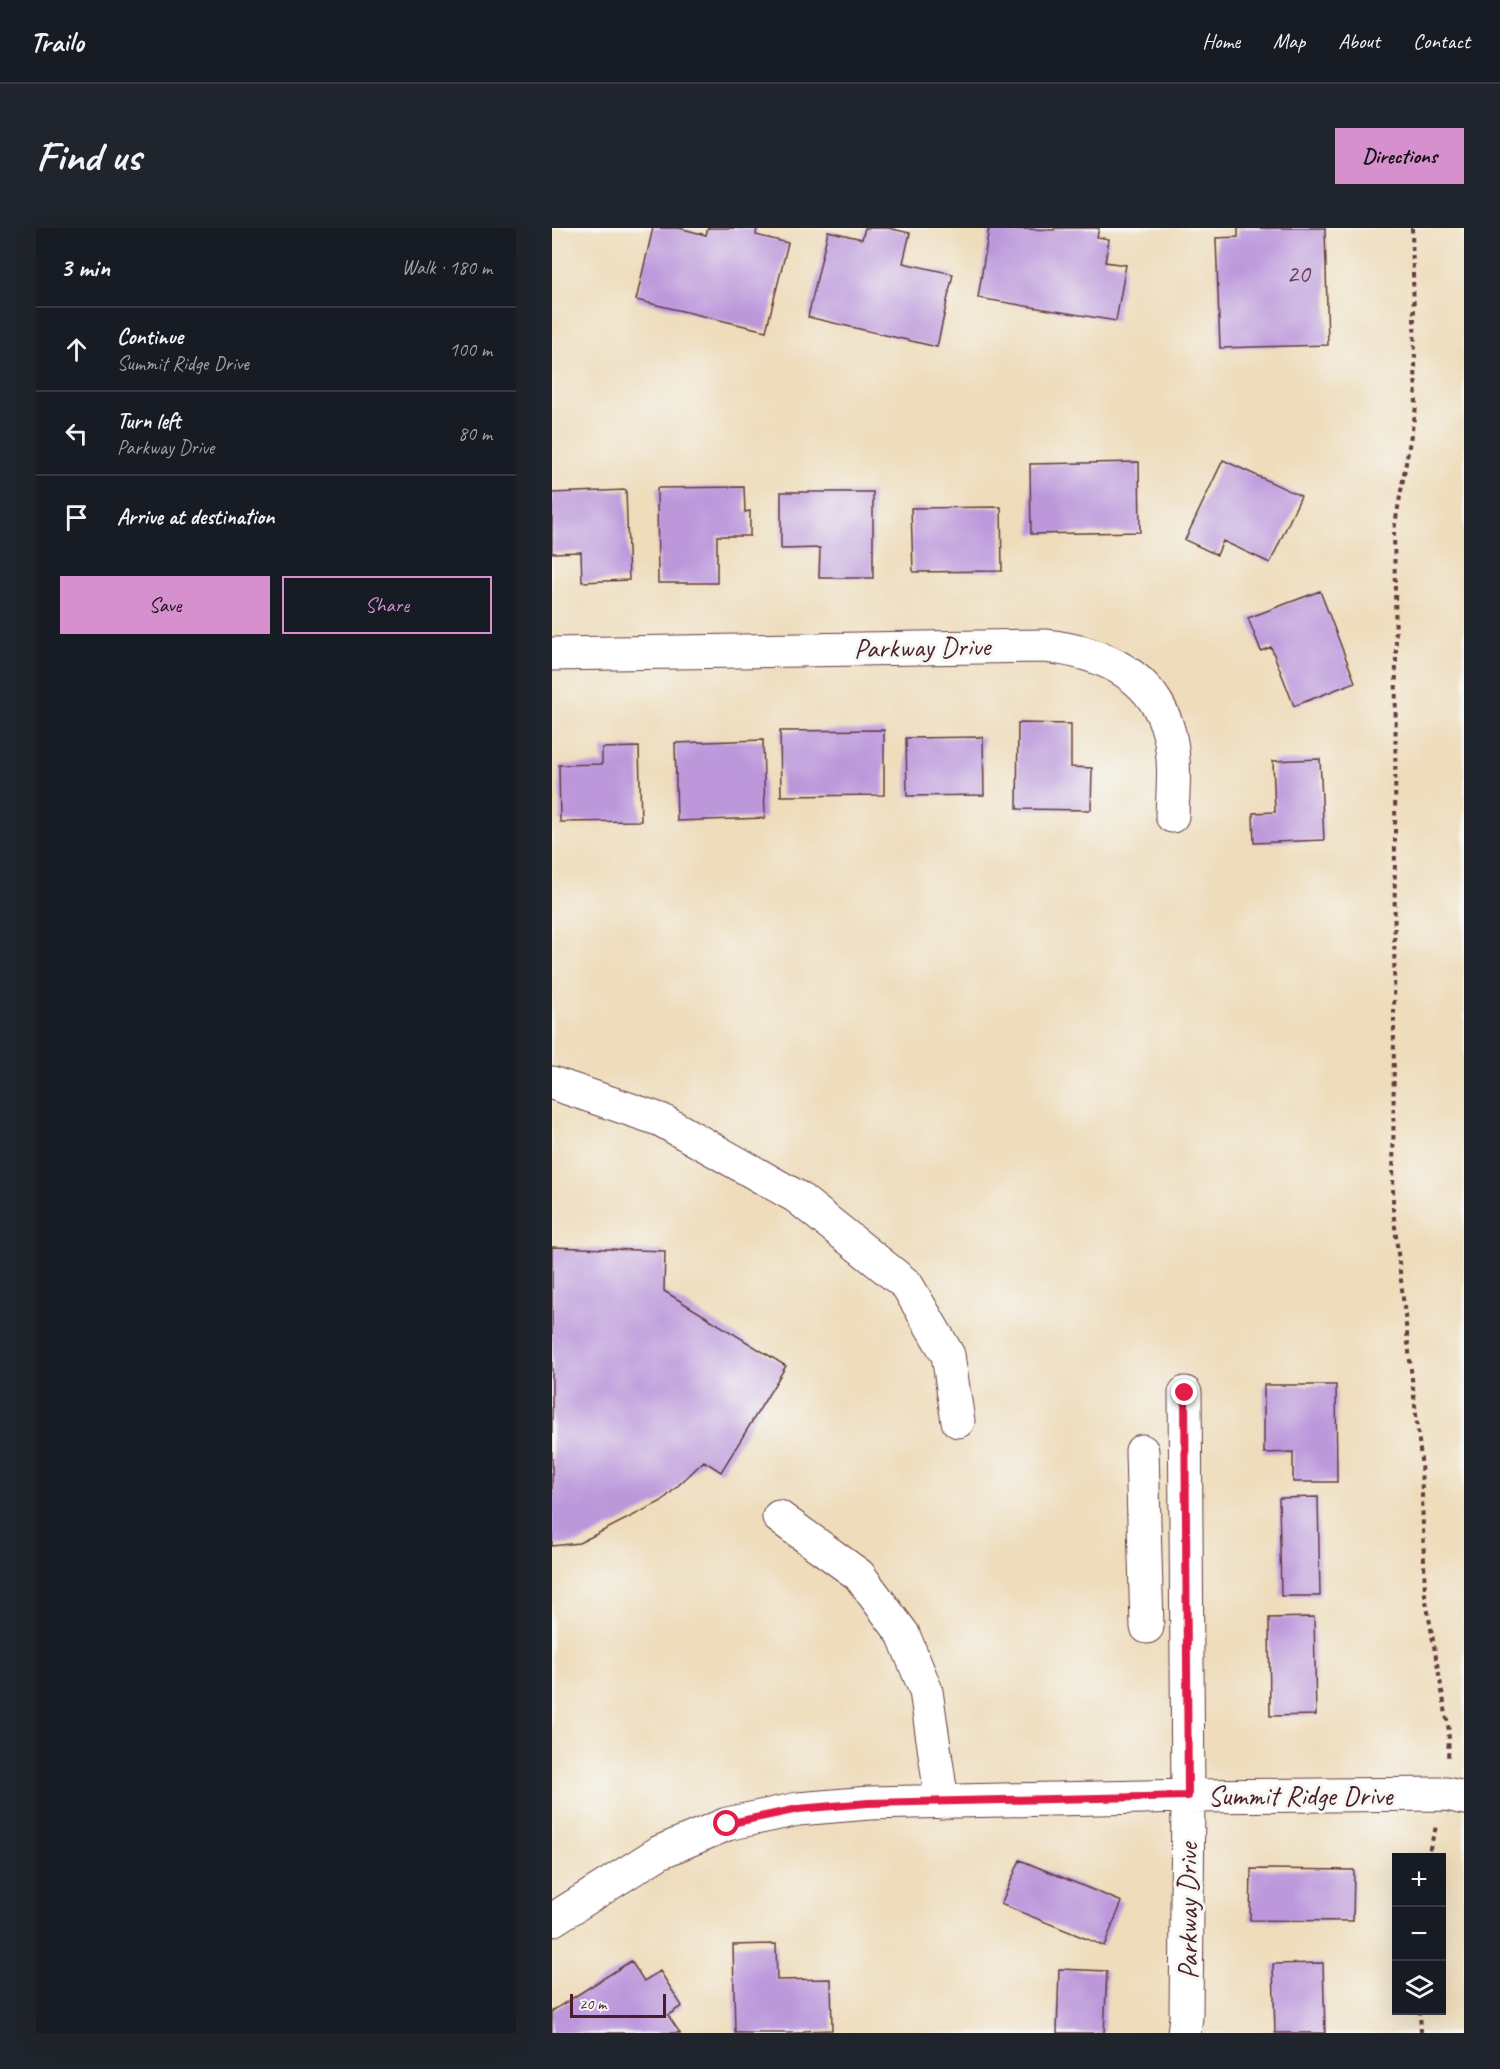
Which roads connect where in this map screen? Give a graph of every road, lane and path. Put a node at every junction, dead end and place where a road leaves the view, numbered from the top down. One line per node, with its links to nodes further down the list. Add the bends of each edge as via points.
1 (1412, 228): 11 (path, via 1416,407 1394,530 1394,1209 1421,1459 1425,1595)
2 (552, 654): 3 (street, Parkway Drive, via 1034,646 1072,649 1121,667 1158,705 1172,753)
3 (1172, 816)
4 (552, 1083): 6 (street, via 661,1120 797,1197 907,1285 948,1355)
5 (1185, 1393): 10 (street, Parkway Drive)
6 (958, 1421)
7 (1142, 1450): 9 (street)
8 (780, 1517): 12 (street, via 859,1575 903,1634 926,1692)
9 (1147, 1627)
10 (1188, 1796): 11 (street, Summit Ridge Drive); 12 (street, Summit Ridge Drive); 16 (street, Parkway Drive)
11 (1456, 1796): 13 (path)
12 (942, 1802): 14 (street, Summit Ridge Drive, via 798,1809 727,1824 660,1852)
13 (1429, 1853)
14 (553, 1917)
15 (1420, 2015): 17 (path)
16 (1184, 2033)
17 (1420, 2033)

